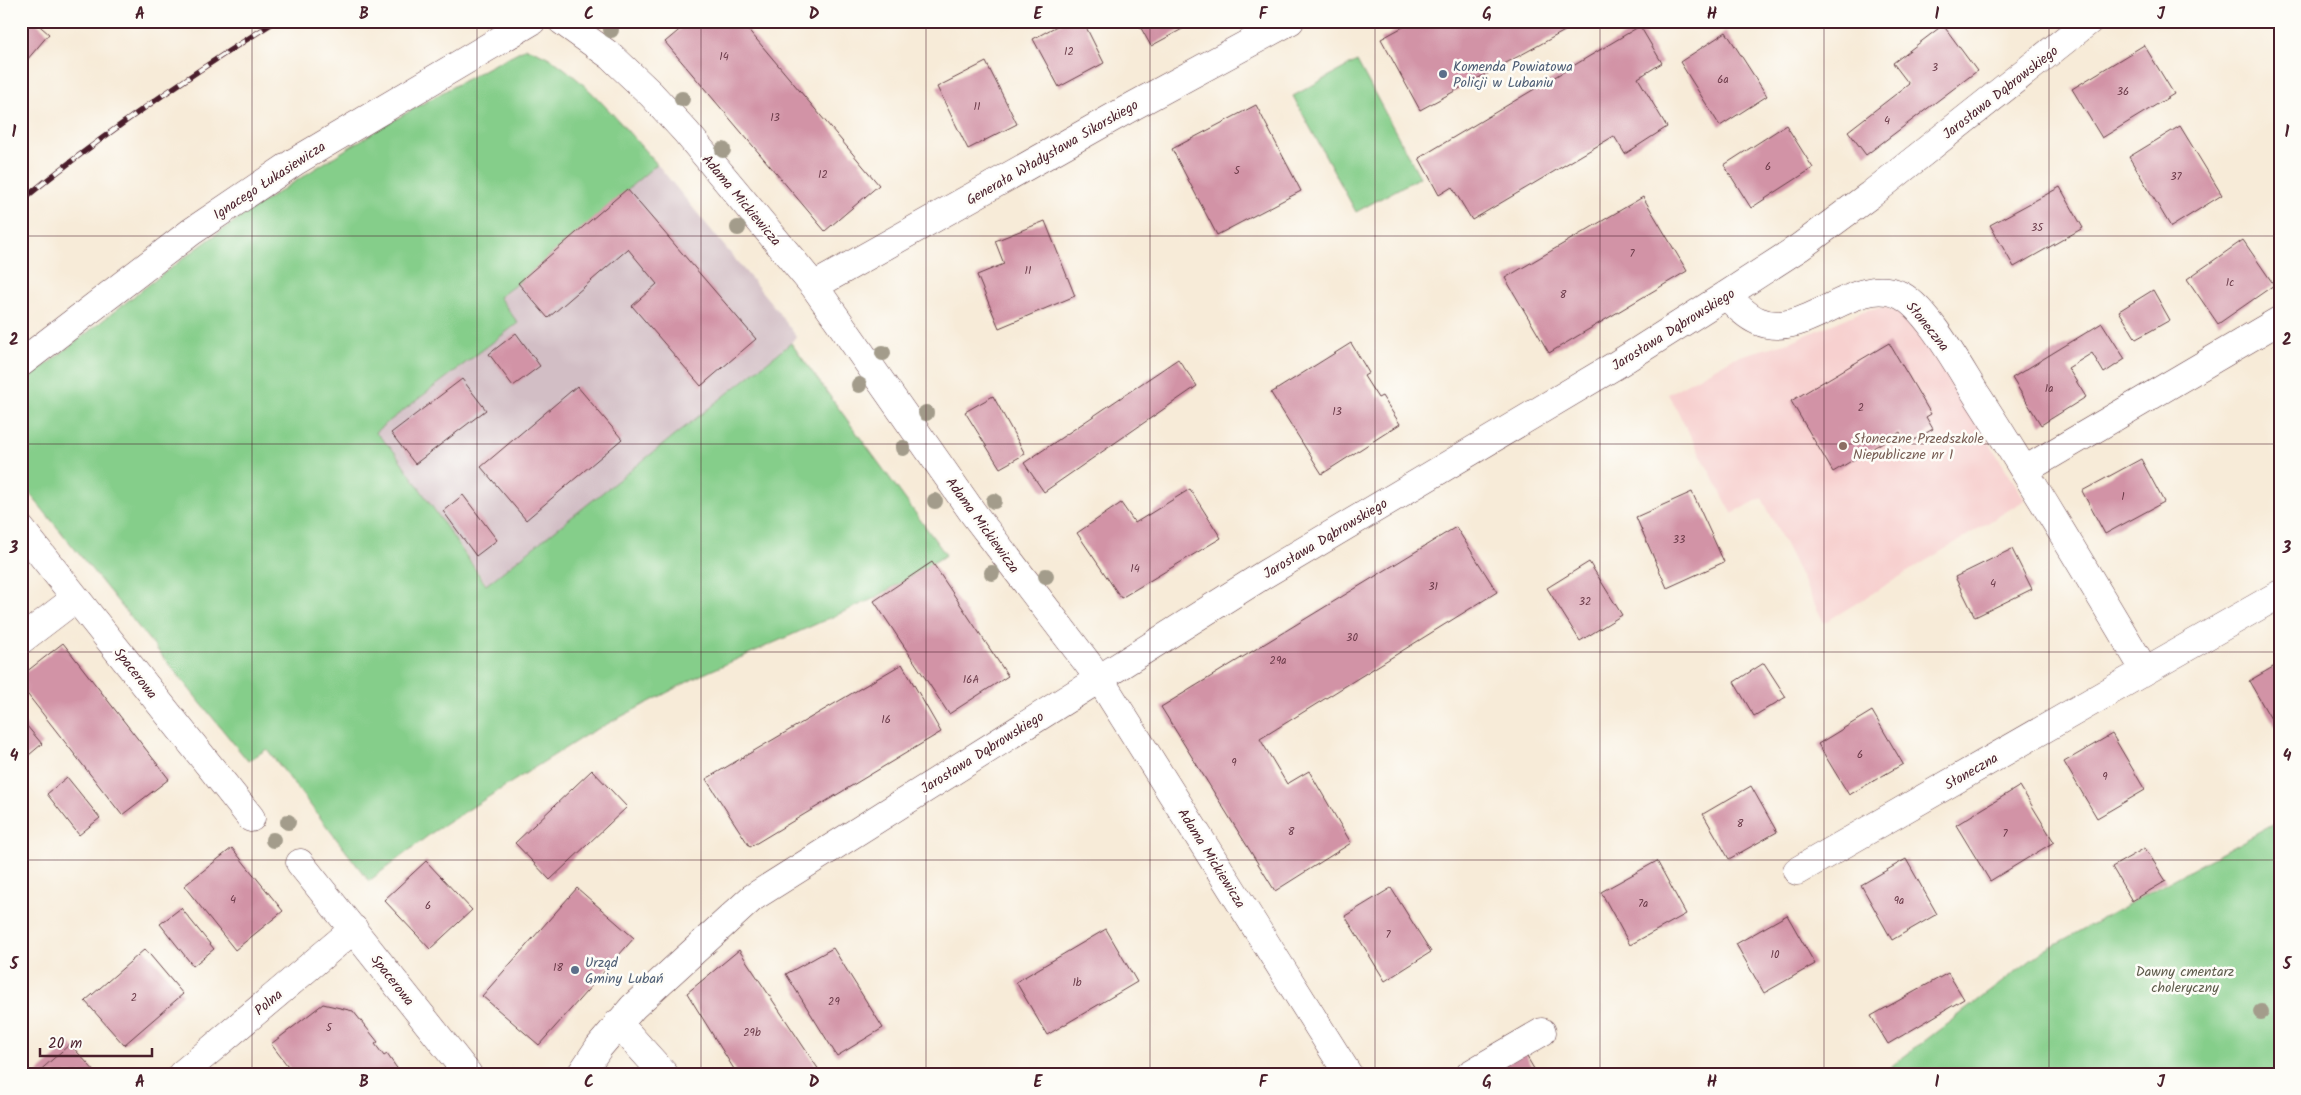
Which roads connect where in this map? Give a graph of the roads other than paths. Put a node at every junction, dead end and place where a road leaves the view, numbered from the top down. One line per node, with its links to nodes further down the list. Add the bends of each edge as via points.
1 (532, 21): 8 (street, Ignacego Łukasiewicza, via 288,166 191,232)
2 (562, 21): 5 (street, Adama Mickiewicza, via 612,57 651,94)
3 (1290, 21): 5 (street, Generała Władysława Sikorskiego)
4 (2089, 21): 6 (street, Jarosława Dąbrowskiego, via 1870,195)
5 (814, 286): 15 (street, Adama Mickiewicza, via 973,513)
6 (1726, 295): 9 (street, Słoneczna, via 1748,316 1775,325 1798,321 1868,292 1883,290 1899,294 1912,303 1936,331); 15 (street, Jarosława Dąbrowskiego)
7 (2280, 320): 9 (street)
8 (21, 363)
9 (2025, 470): 14 (street, Słoneczna)
10 (21, 529): 12 (street, Spacerowa)
11 (2280, 594): 14 (street, Słoneczna)
12 (76, 598): 13 (street); 16 (street, Spacerowa)
13 (21, 640)
14 (2146, 671): 18 (street, Słoneczna)
15 (1099, 678): 20 (street, Jarosława Dąbrowskiego, via 752,898); 26 (street, Adama Mickiewicza)
16 (251, 818)
17 (300, 863): 19 (street, Spacerowa)
18 (1796, 872)
19 (354, 930): 22 (street, Polna); 23 (street, Spacerowa)
20 (618, 1023): 24 (street, Jarosława Dąbrowskiego); 25 (street)
21 (1542, 1032): 27 (street)
22 (182, 1074)
23 (468, 1074)
24 (581, 1074)
25 (664, 1074)
26 (1348, 1074)
27 (1470, 1074)

